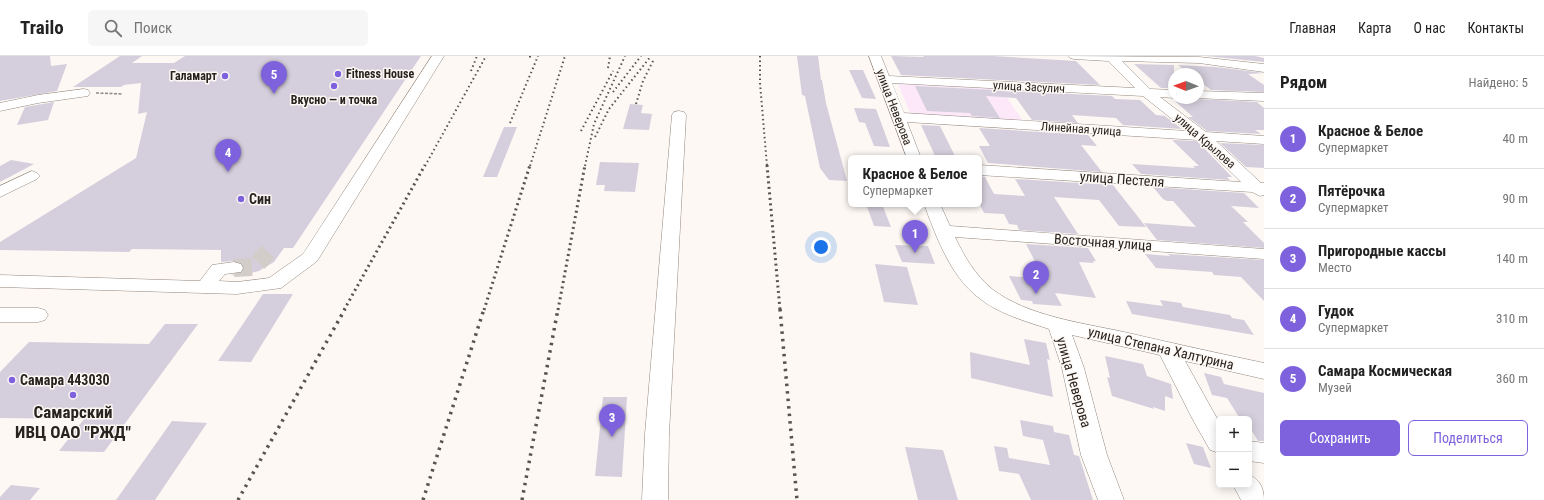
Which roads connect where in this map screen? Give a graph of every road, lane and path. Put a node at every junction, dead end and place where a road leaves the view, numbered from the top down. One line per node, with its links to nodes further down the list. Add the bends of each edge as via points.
1 (438, 56): 29 (street, via 310,258 274,284 237,288)
2 (875, 56): 7 (street, улица Неверова)
3 (1074, 56): 4 (street)
4 (1110, 57): 5 (street); 9 (street, улица Крылова)
5 (1192, 58): 6 (street)
6 (1264, 68)
7 (884, 79): 9 (street, улица Засулич); 16 (street, улица Неверова)
8 (84, 93): 10 (path); 14 (street, via 38,98)
9 (1147, 93): 11 (street, улица Засулич); 17 (street, улица Крылова)
10 (123, 94)
11 (1168, 94)
12 (1204, 95): 13 (street)
13 (1264, 97)
14 (0, 107)
15 (679, 115): 39 (street, via 656,434)
16 (898, 117): 17 (street, Линейная улица); 19 (street, улица Неверова)
17 (1202, 136): 18 (street, Линейная улица); 22 (street, улица Крылова)
18 (1264, 140)
19 (913, 155)
20 (982, 170): 22 (street, улица Пестеля)
21 (32, 176): 23 (street)
22 (1262, 190)
23 (0, 192)
24 (933, 207): 25 (street, улица Неверова)
25 (942, 231): 26 (street, Восточная улица); 32 (street, улица Неверова, via 970,276 985,293 1014,309)
26 (1264, 254)
27 (234, 268): 29 (street, via 219,269)
28 (0, 281): 29 (street)
29 (205, 287)
30 (0, 315): 31 (street)
31 (38, 315)
32 (1058, 325): 33 (street, улица Степана Халтурина); 40 (street, улица Неверова, via 1073,368 1094,455)
33 (1168, 350): 34 (street, улица Степана Халтурина); 35 (street)
34 (1264, 371)
35 (1216, 438)
36 (1252, 451): 37 (street)
37 (1264, 452)
38 (1248, 488): 41 (street)
39 (655, 500)
40 (1112, 500)
41 (1255, 500)

